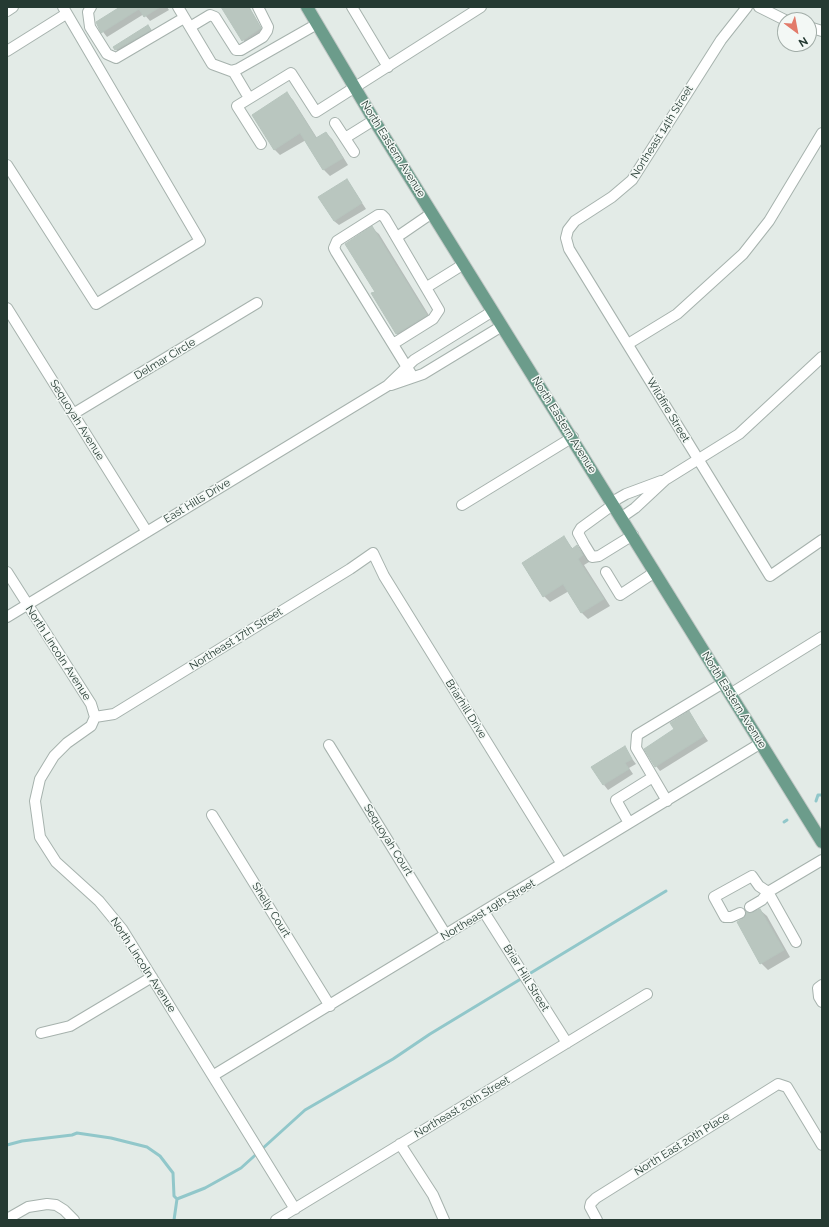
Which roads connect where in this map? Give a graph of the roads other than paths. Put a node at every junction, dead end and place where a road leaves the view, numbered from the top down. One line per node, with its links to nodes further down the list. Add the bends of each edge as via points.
1 (13, 7): 10 (street)
2 (91, 7): 13 (street, via 88,12 90,27 107,54 116,58)
3 (179, 7): 13 (street)
4 (258, 7): 13 (street, via 268,27 267,31 242,50 236,50 215,17 210,15)
5 (307, 7): 14 (main road, North Eastern Avenue)
6 (352, 7): 16 (street)
7 (481, 7): 16 (street)
8 (747, 7): 29 (street, Northeast 14th Street, via 721,40 632,180 612,197 570,225 566,235)
9 (759, 7): 12 (street)
10 (7, 11)
11 (65, 11): 15 (street); 26 (street, via 200,241 96,304)
12 (777, 16)
13 (187, 22): 17 (street, via 212,64)
14 (317, 24): 17 (street); 18 (main road, North Eastern Avenue)
15 (7, 51)
16 (388, 67): 18 (street)
17 (233, 71): 19 (street)
18 (355, 88): 19 (street, via 316,112 291,73); 20 (main road, North Eastern Avenue)
19 (250, 98): 24 (street, via 237,106)
20 (374, 120): 23 (street); 27 (main road, North Eastern Avenue)
21 (336, 123): 23 (street)
22 (822, 133): 37 (street, via 769,221 743,254 677,314)
23 (345, 138): 25 (street)
24 (260, 144)
25 (354, 152)
26 (7, 165)
27 (432, 213): 28 (street); 30 (main road, North Eastern Avenue)
28 (396, 237): 31 (street); 36 (street, via 385,218 378,215 337,241 334,248)
29 (567, 242): 37 (street, Wildfire Street)
30 (464, 264): 31 (street); 34 (main road, North Eastern Avenue)
31 (427, 287): 36 (street, via 438,305 437,315)
32 (257, 303): 42 (street, Delmar Circle)
33 (7, 308): 42 (street, Sequoyah Avenue)
34 (493, 311): 35 (main road, North Eastern Avenue); 39 (street, East Hills Drive)
35 (502, 326): 40 (street, East Hills Drive, via 423,374); 43 (main road, North Eastern Avenue)
36 (393, 344): 39 (street)
37 (628, 344): 44 (street, Wildfire Street)
38 (822, 358): 44 (street, via 739,434)
39 (407, 366): 40 (street); 41 (street, East Hills Drive)
40 (413, 377): 41 (street, East Hills Drive)
41 (387, 386): 49 (street, East Hills Drive)
42 (73, 414): 49 (street, Sequoyah Avenue)
43 (573, 437): 46 (main road, North Eastern Avenue); 47 (street)
44 (698, 460): 45 (street); 51 (street, Wildfire Street, via 770,576)
45 (665, 480): 46 (street, via 626,494); 48 (street, via 636,508)
46 (613, 503): 48 (main road, North Eastern Avenue); 50 (street, via 581,528 578,533 584,544 592,557 599,556)
47 (462, 505)
48 (622, 517): 50 (main road, North Eastern Avenue)
49 (147, 532): 56 (street, East Hills Drive)
50 (633, 536): 55 (main road, North Eastern Avenue)
51 (822, 540)
52 (372, 553): 61 (street, Northeast 17th Street, via 344,573 114,714); 70 (street, Briarhill Drive)
53 (7, 572): 56 (street, North Lincoln Avenue)
54 (606, 572): 55 (street, via 620,595)
55 (655, 572): 59 (main road, North Eastern Avenue)
56 (27, 604): 57 (street, East Hills Drive); 61 (street, North Lincoln Avenue, via 91,704)
57 (7, 617)
58 (822, 637): 60 (street)
59 (723, 683): 60 (main road, North Eastern Avenue); 64 (street, via 637,735 636,748)
60 (730, 694): 62 (main road, North Eastern Avenue)
61 (95, 717): 77 (street, North Lincoln Avenue, via 91,726 60,749 44,770 35,801 40,837 56,862 110,914)
62 (761, 743): 65 (street, Northeast 19th Street); 68 (main road, North Eastern Avenue)
63 (329, 745): 75 (street, Sequoyah Court)
64 (653, 777): 65 (street); 67 (street, via 616,800)
65 (667, 801): 67 (street, Northeast 19th Street)
66 (212, 815): 81 (street, Shelly Court)
67 (629, 824): 70 (street, Northeast 19th Street)
68 (822, 842)
69 (822, 860): 71 (street)
70 (562, 864): 73 (street, Northeast 19th Street)
71 (768, 892): 72 (street, via 762,900); 74 (street, via 758,886 752,876 714,897 725,917); 76 (street)
72 (750, 907)
73 (484, 912): 75 (street, Northeast 19th Street); 83 (street, Briar Hill Street)
74 (740, 912)
75 (446, 935): 81 (street, Northeast 19th Street)
76 (796, 942)
77 (152, 977): 82 (street, via 70,1026); 84 (street, North Lincoln Avenue)
78 (822, 985): 80 (street, via 818,988)
79 (648, 994): 83 (street, Northeast 20th Street)
80 (822, 1002)
81 (330, 1006): 84 (street, Northeast 19th Street)
82 (42, 1033)
83 (567, 1043): 85 (street, Northeast 20th Street)
84 (214, 1075): 87 (street, North Lincoln Avenue)
85 (400, 1144): 87 (street, Northeast 20th Street); 91 (street, via 432,1195)
86 (822, 1145): 92 (street, North East 20th Place, via 787,1087 778,1084 596,1198 590,1207)
87 (295, 1209): 90 (street, Northeast 20th Street)
88 (7, 1219): 89 (street, via 28,1207 47,1204 56,1205)
89 (74, 1220)
90 (276, 1220)
91 (444, 1220)
92 (597, 1220)

